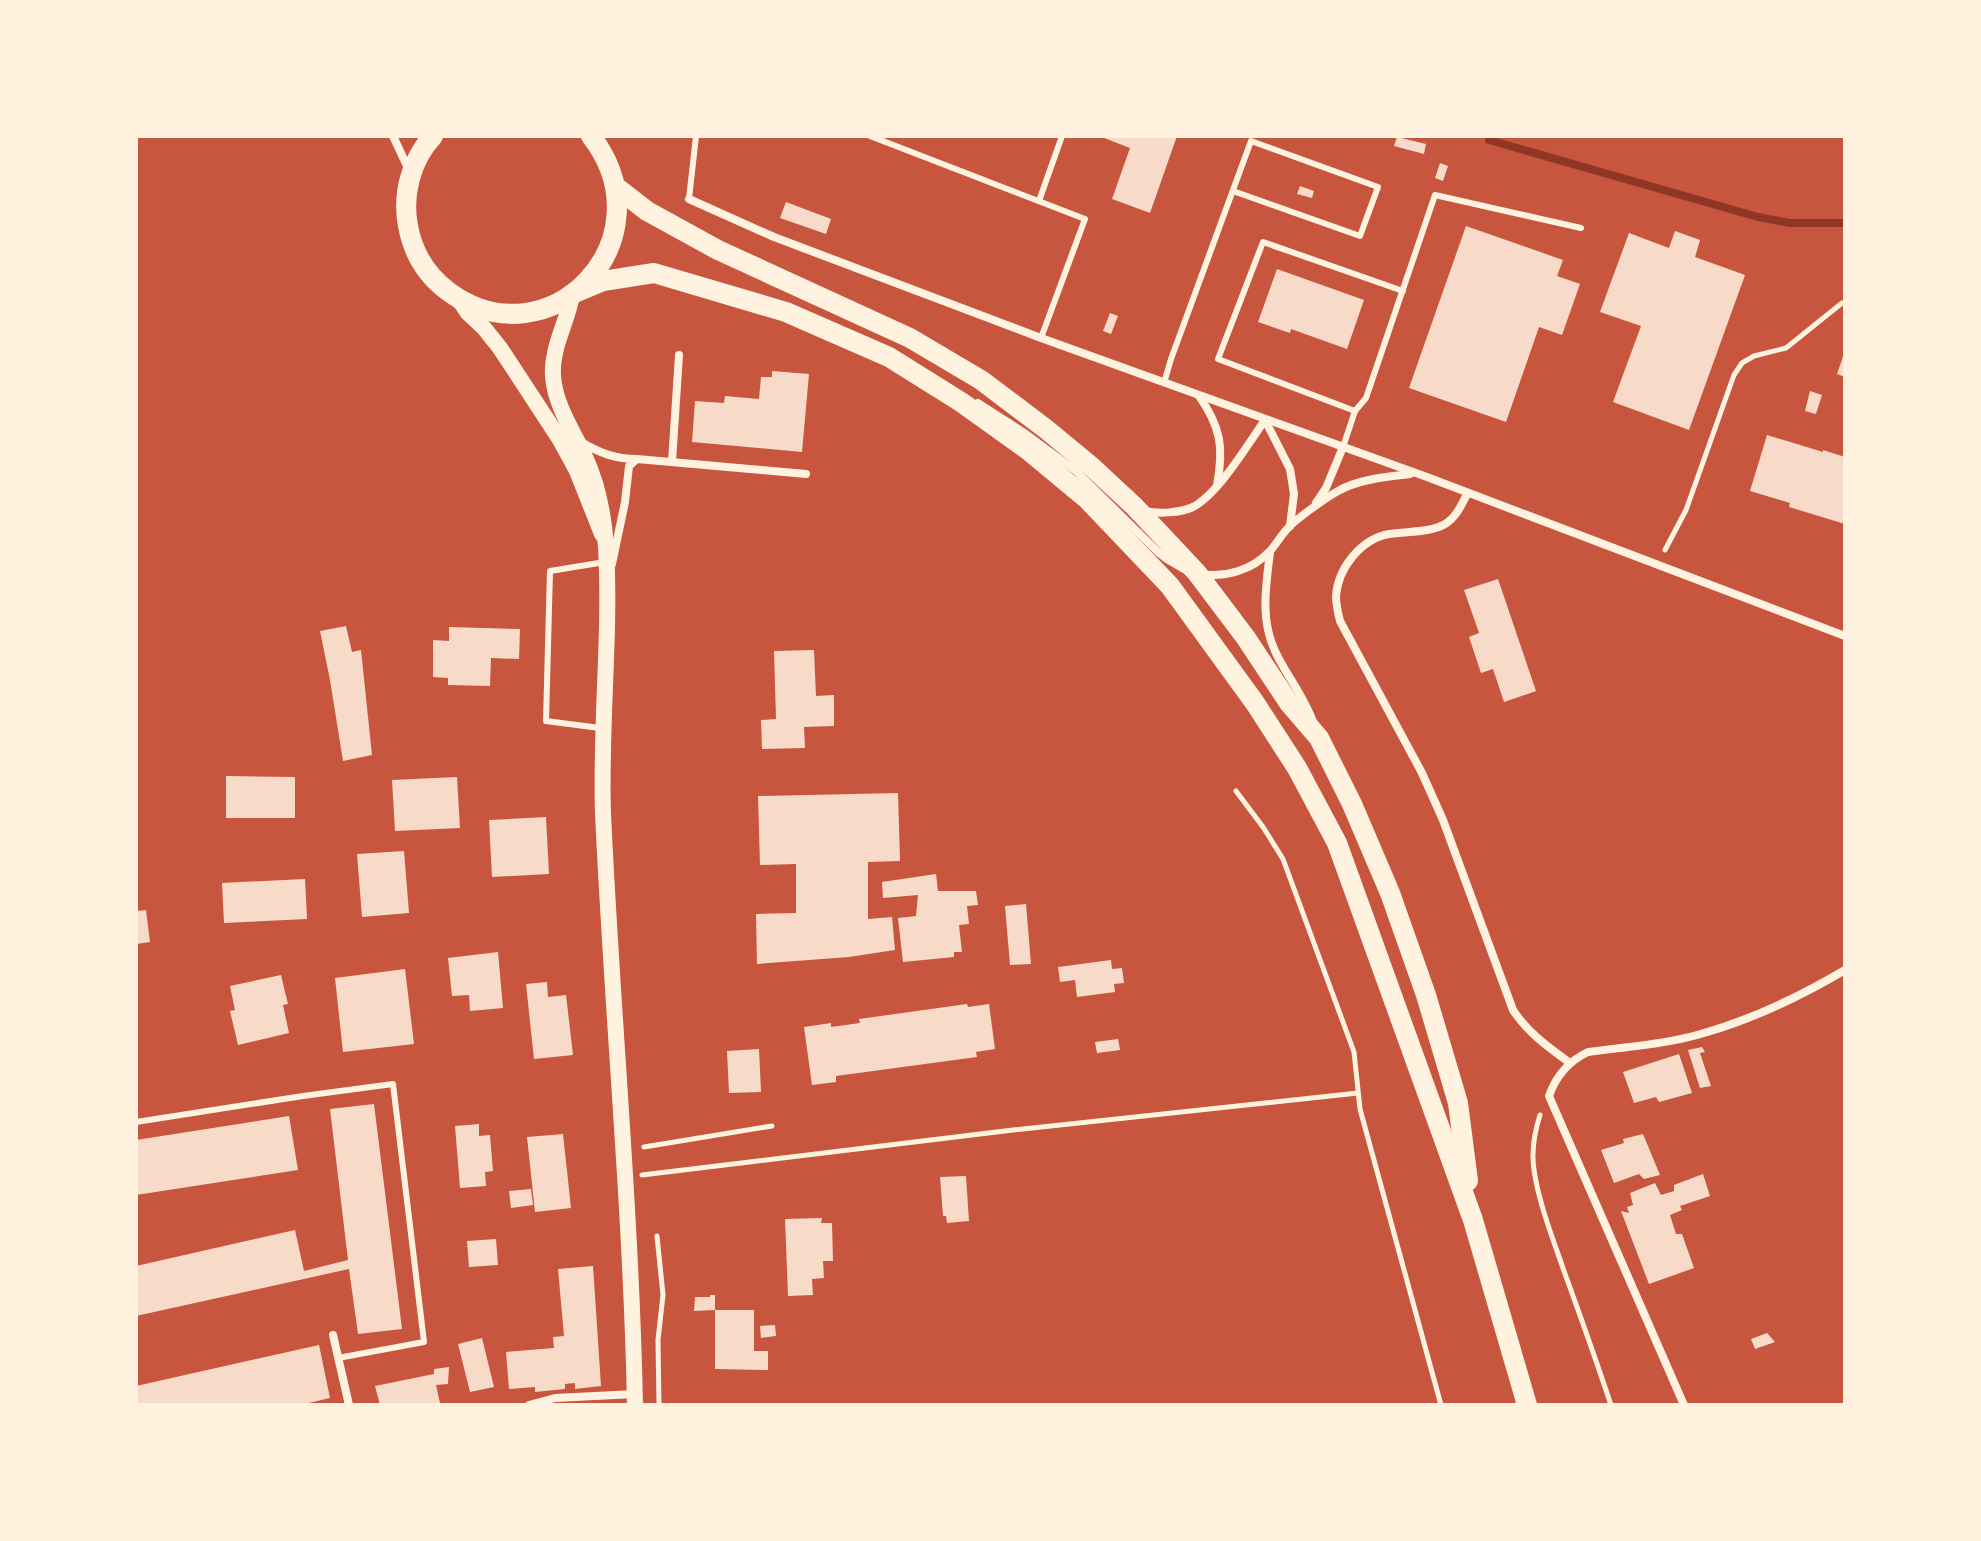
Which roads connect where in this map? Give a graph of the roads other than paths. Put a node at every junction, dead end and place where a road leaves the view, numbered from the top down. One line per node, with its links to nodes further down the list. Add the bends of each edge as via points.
1 (393, 136): 8 (street)
2 (433, 136): 8 (main road)
3 (591, 136): 9 (main road)
4 (606, 136): 9 (main road)
5 (696, 136): 11 (lane)
6 (870, 136): 12 (lane)
7 (1062, 136): 12 (lane)
8 (410, 176): 16 (main road, via 406,216 413,246 428,272)
9 (613, 178): 15 (main road, via 618,208 610,247 588,281); 31 (main road, via 647,211 707,245 910,338 981,380)
10 (1233, 191): 10 (lane, via 1251,141 1378,187 1360,236); 20 (lane)
11 (689, 199): 17 (street, via 774,237)
12 (1039, 201): 17 (lane, via 1085,219)
13 (1581, 228): 14 (lane, via 1435,195)
14 (1403, 291): 22 (lane, via 1366,398); 22 (lane, via 1263,242 1218,359)
15 (572, 294): 16 (main road, via 555,304 516,313 495,312); 19 (main road, via 603,281 654,273 786,312); 23 (main road, via 553,371 562,410)
16 (458, 298): 34 (main road, via 500,348 559,438)
17 (1041, 338): 20 (street)
18 (679, 355): 26 (street)
19 (908, 369): 37 (street, via 1023,432 1076,471 1167,559); 45 (main road, via 984,418 1087,499 1170,586 1255,703 1337,843)
20 (1164, 383): 21 (street)
21 (1198, 395): 24 (street); 29 (street, via 1221,443)
22 (1355, 411): 24 (lane)
23 (577, 440): 25 (street, via 600,453); 34 (main road, via 604,513)
24 (1343, 447): 27 (street); 32 (street)
25 (637, 459): 26 (street); 38 (street, via 629,466)
26 (672, 462): 28 (street)
27 (1415, 473): 30 (street); 32 (street, via 1351,485)
28 (806, 474)
29 (1217, 485): 31 (street, via 1188,509 1155,512); 33 (street, via 1265,420 1290,469)
30 (1467, 494): 39 (street); 43 (street, via 1442,526 1379,536 1360,548 1341,577 1336,596 1340,621 1443,820 1513,1010 1535,1037)
31 (1134, 506): 37 (main road)
32 (1311, 510): 33 (street)
33 (1290, 526): 35 (street)
34 (606, 544): 36 (main road)
35 (1270, 552): 37 (street, via 1238,571); 41 (street, via 1264,601 1267,627)
36 (607, 562): 38 (main road); 40 (lane, via 550,571 546,721)
37 (1197, 573): 41 (main road)
38 (607, 580): 40 (main road)
39 (1845, 636)
40 (604, 728): 48 (main road, via 603,810)
41 (1319, 738): 45 (main road, via 1390,893 1426,995 1458,1103)
42 (1845, 970): 43 (street, via 1781,1004 1703,1034 1588,1052)
43 (1570, 1063): 52 (street, via 1549,1096)
44 (136, 1122): 47 (lane, via 393,1084 424,1342)
45 (1473, 1220): 51 (main road)
46 (333, 1335): 47 (street)
47 (338, 1358): 49 (street)
48 (635, 1399): 50 (street, via 555,1398)
49 (349, 1405)
50 (529, 1405)
51 (1527, 1405)
52 (1684, 1405)

